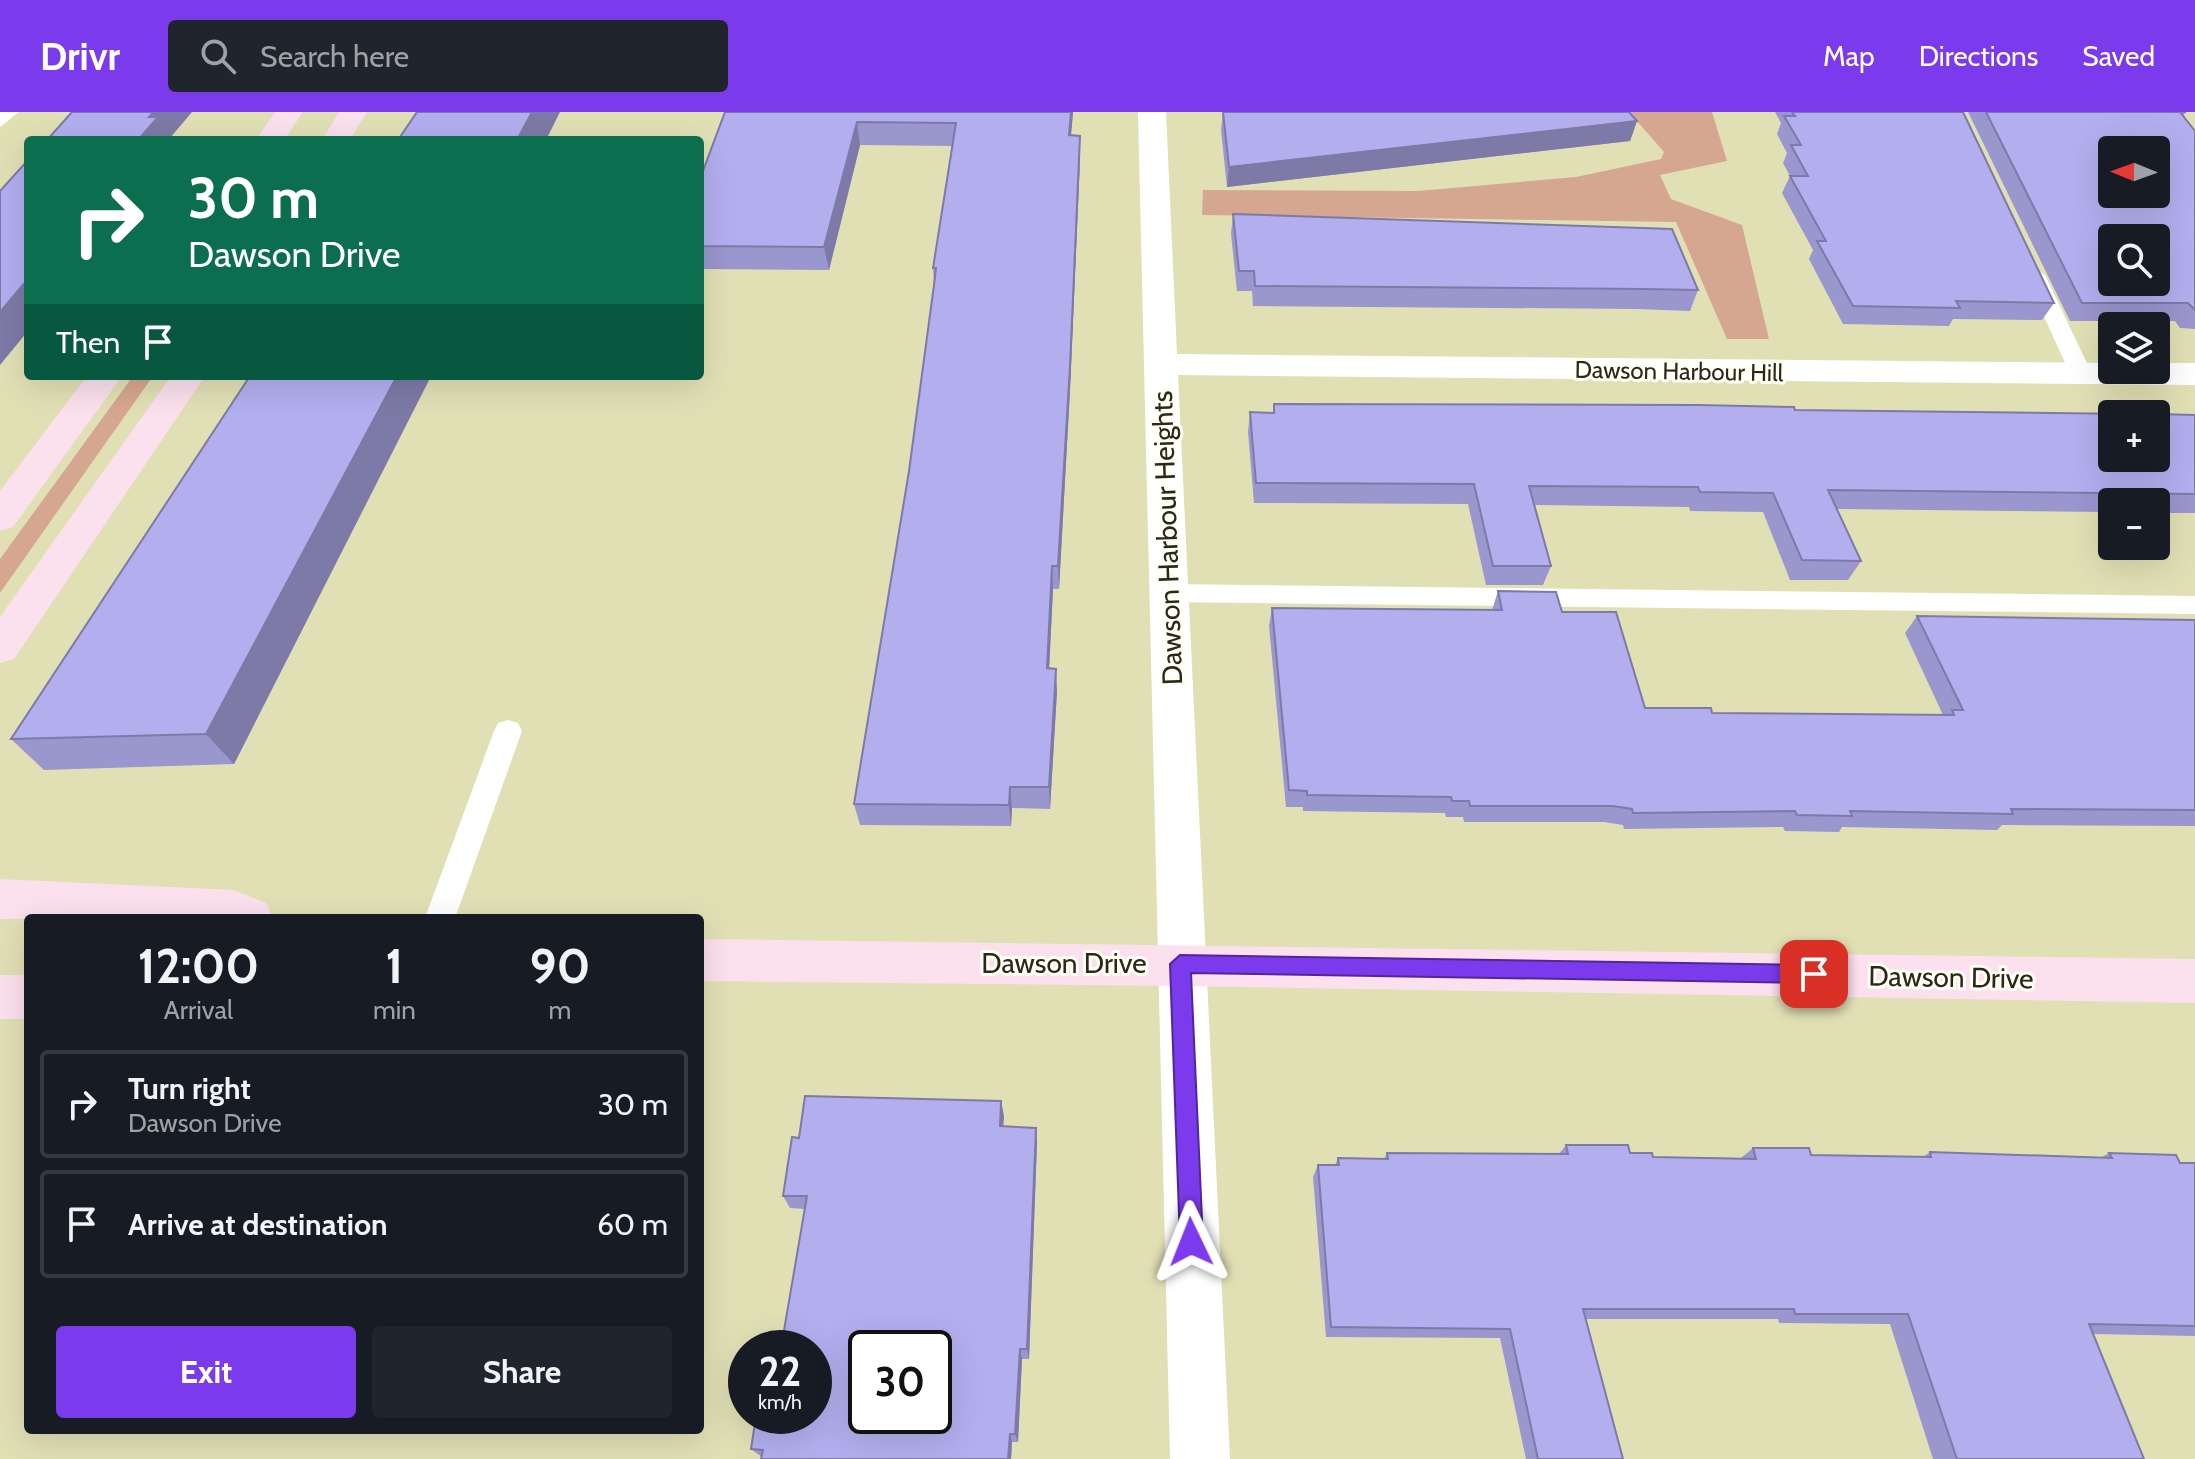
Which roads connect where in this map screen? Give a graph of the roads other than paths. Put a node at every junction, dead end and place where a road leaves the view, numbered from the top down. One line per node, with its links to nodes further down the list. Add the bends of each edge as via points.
1 (10, 112): 5 (lane)
2 (289, 112): 6 (street)
3 (353, 112): 7 (street)
4 (1152, 112): 9 (street, Dawson Harbour Heights)
5 (0, 122)
6 (273, 136)
7 (338, 136)
8 (2024, 252): 11 (lane)
9 (1163, 364): 11 (street, Dawson Harbour Hill); 15 (street, Dawson Harbour Heights)
10 (2195, 374): 11 (street, Dawson Harbour Hill)
11 (2082, 376)
12 (102, 380): 14 (street)
13 (185, 380): 17 (street)
14 (0, 518)
15 (1168, 593): 16 (lane); 23 (street, Dawson Harbour Heights)
16 (2195, 605)
17 (0, 648)
18 (508, 731): 21 (lane)
19 (0, 899): 20 (street)
20 (241, 914)
21 (441, 914)
22 (704, 960): 23 (street, Dawson Drive)
23 (1180, 964): 24 (street, Dawson Drive); 27 (street, Dawson Harbour Heights)
24 (2195, 981)
25 (0, 997): 26 (street)
26 (24, 997)
27 (1200, 1459)

